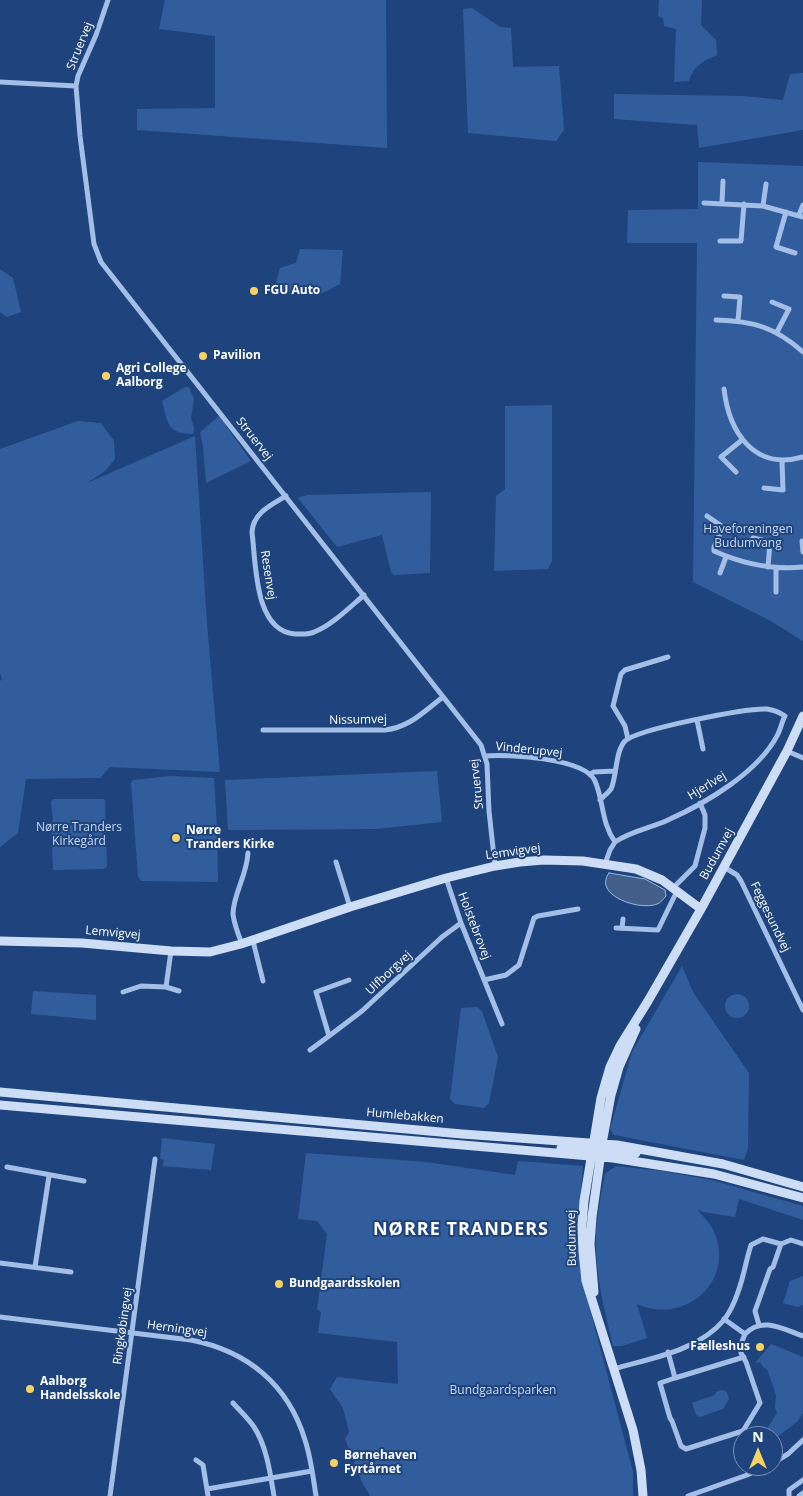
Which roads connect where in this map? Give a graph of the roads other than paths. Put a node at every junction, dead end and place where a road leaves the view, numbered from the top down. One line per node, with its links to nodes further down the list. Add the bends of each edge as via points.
1 (108, 0): 3 (street, Struervej)
2 (0, 82): 3 (street)
3 (76, 86): 27 (street, Struervej, via 94,244 102,262)
4 (723, 181): 7 (street)
5 (766, 184): 10 (street)
6 (704, 203): 7 (street)
7 (722, 204): 8 (street)
8 (744, 204): 10 (street); 13 (street, via 741,241)
9 (803, 205): 12 (street)
10 (763, 206): 11 (street)
11 (786, 212): 12 (street); 14 (street, via 776,247)
12 (801, 216)
13 (720, 241)
14 (795, 254)
15 (724, 296): 18 (street, via 740,297)
16 (772, 302): 19 (street, via 789,309)
17 (716, 320): 18 (street)
18 (738, 321): 19 (street)
19 (777, 332): 20 (street)
20 (803, 352)
21 (724, 388): 22 (street, via 728,413)
22 (742, 440): 24 (street, via 762,455); 25 (street, via 721,457)
23 (803, 457): 24 (street)
24 (782, 461): 26 (street, via 783,490)
25 (736, 472)
26 (764, 488)
27 (286, 496): 38 (street, Struervej); 38 (street, Resenvej, via 260,513 252,524 260,598 270,621 290,634 310,634)
28 (707, 516): 32 (street, via 724,527 713,549)
29 (753, 538): 34 (street, via 770,542)
30 (803, 541): 31 (street)
31 (803, 552)
32 (726, 557): 34 (street); 36 (street)
33 (803, 566): 35 (street)
34 (768, 567): 35 (street)
35 (776, 568): 37 (street)
36 (720, 573)
37 (776, 592)
38 (364, 596): 40 (street, Struervej)
39 (668, 657): 44 (street, via 621,674 613,706 625,726)
40 (443, 697): 43 (street, Nissumvej, via 399,729); 47 (street, Struervej, via 481,745)
41 (803, 716): 46 (street, Budumvej)
42 (697, 720): 44 (street); 45 (street); 52 (street, Hjerlvej, via 766,709 784,716 778,734 760,759 733,782)
43 (263, 730)
44 (628, 739): 49 (street, via 622,746)
45 (703, 749)
46 (787, 751): 48 (street); 58 (street, Budumvej)
47 (485, 756): 50 (street, Vinderupvej, via 545,759 584,769); 57 (street, Struervej)
48 (803, 758)
49 (615, 770): 50 (street); 51 (street, via 612,787)
50 (590, 774): 51 (street)
51 (600, 800): 53 (street, via 605,824)
52 (700, 803): 53 (street, Hjerlvej); 60 (street, via 705,828 694,866)
53 (615, 842): 56 (street)
54 (248, 852): 68 (street, via 233,913)
55 (336, 862): 61 (street)
56 (606, 864): 57 (street, Lemvigvej, via 544,860); 60 (street, Lemvigvej, via 636,870)
57 (495, 866): 59 (street, Lemvigvej)
58 (724, 867): 63 (street, Budumvej); 76 (street, Feggesundvej, via 737,874 741,881)
59 (446, 878): 61 (street, Lemvigvej); 65 (street, Holstebrovej)
60 (675, 889): 63 (street, Lemvigvej); 64 (street, via 658,930 619,928)
61 (350, 908): 66 (street, Lemvigvej)
62 (578, 909): 71 (street, via 534,918 519,965 506,975)
63 (701, 909): 82 (street, Budumvej, via 648,1001 619,1067)
64 (623, 919)
65 (461, 923): 71 (street, Holstebrovej); 78 (street, Ulfborgvej, via 442,936 362,1012)
66 (253, 940): 68 (street, Lemvigvej); 72 (street)
67 (0, 941): 69 (street, Lemvigvej, via 82,942)
68 (242, 944): 69 (street, Lemvigvej, via 210,952)
69 (170, 951): 73 (street)
70 (349, 980): 78 (street, Ulfborgvej, via 316,992)
71 (484, 980): 77 (street, Holstebrovej)
72 (263, 981)
73 (166, 986): 74 (street); 75 (street, via 141,986)
74 (179, 991)
75 (123, 992)
76 (803, 1010)
77 (502, 1024)
78 (329, 1036): 79 (street, Ulfborgvej)
79 (310, 1050)
80 (0, 1092): 82 (street, Humlebakken, via 462,1134)
81 (0, 1105): 82 (street, Humlebakken, via 508,1149)
82 (597, 1150): 87 (street, via 684,1157 723,1164); 88 (street, Humlebakken, via 714,1174); 102 (street, Budumvej, via 590,1244 595,1306)
83 (155, 1159): 97 (street, Ringkøbingvej)
84 (7, 1168): 85 (street)
85 (49, 1176): 86 (street); 92 (street)
86 (84, 1181)
87 (803, 1187)
88 (803, 1198)
89 (781, 1244): 90 (street, via 792,1240); 95 (street, via 763,1239 751,1245 738,1293); 96 (street, via 756,1311)
90 (803, 1244)
91 (0, 1263): 92 (street)
92 (35, 1267): 93 (street)
93 (71, 1272)
94 (0, 1317): 97 (street, Herningvej)
95 (724, 1319): 98 (street); 100 (street, via 698,1340)
96 (759, 1325): 98 (street); 99 (street)
97 (133, 1333): 108 (street, Herningvej, via 211,1344 258,1369 281,1392 293,1412 306,1442); 114 (street, Ringkøbingvej)
98 (745, 1334): 101 (street, via 741,1344)
99 (803, 1336)
100 (668, 1352): 102 (street); 103 (street)
101 (744, 1357): 103 (street); 103 (street, via 760,1403 743,1431 686,1449 681,1446 660,1383)
102 (614, 1368): 118 (street, Budumvej, via 634,1430)
103 (675, 1378)
104 (233, 1403): 110 (street, via 260,1438)
105 (803, 1440): 106 (street)
106 (783, 1457)
107 (196, 1460): 112 (street, via 202,1465)
108 (312, 1471): 110 (street); 117 (street, Herningvej)
109 (744, 1476): 119 (street)
110 (270, 1478): 112 (street); 116 (street)
111 (803, 1480): 120 (street, via 789,1490)
112 (207, 1489): 115 (street)
113 (803, 1493): 121 (street)
114 (110, 1496)
115 (208, 1496)
116 (274, 1496)
117 (316, 1496)
118 (643, 1496)
119 (688, 1496)
120 (789, 1496)
121 (799, 1496)

